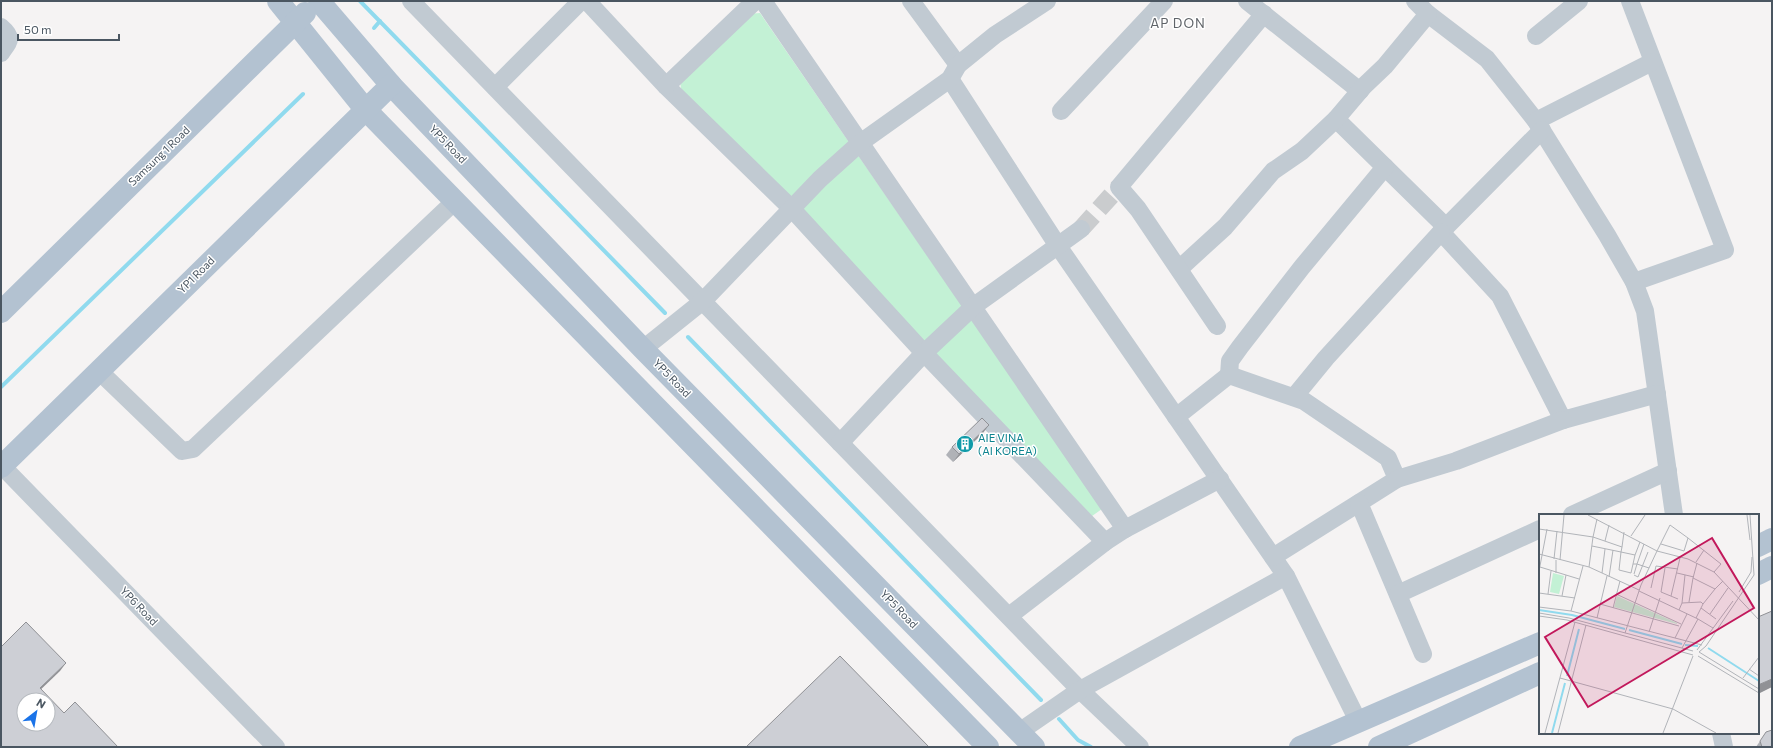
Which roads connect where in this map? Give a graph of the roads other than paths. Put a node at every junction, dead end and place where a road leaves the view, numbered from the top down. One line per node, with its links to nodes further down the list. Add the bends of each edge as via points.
1 (278, 1): 17 (main road)
2 (318, 1): 17 (main road, Samsung 1 Road); 23 (main road, YP5 Road)
3 (411, 1): 25 (street)
4 (581, 1): 25 (street)
5 (587, 1): 24 (street)
6 (754, 1): 24 (street)
7 (763, 1): 31 (street)
8 (911, 1): 22 (street)
9 (1047, 1): 22 (street, via 995,35)
10 (1164, 1): 28 (street)
11 (1247, 1): 15 (street)
12 (1415, 1): 16 (street)
13 (1579, 1): 19 (street)
14 (1630, 1): 21 (street)
15 (1264, 14): 26 (street); 38 (street, via 1119,187 1138,209)
16 (1428, 14): 26 (street, via 1385,66); 30 (street, via 1487,59)
17 (296, 23): 27 (main road); 42 (main road, Samsung 1 Road)
18 (1, 27): 20 (street, via 10,38)
19 (1536, 36)
20 (1, 53)
21 (1652, 62): 30 (street); 39 (street, via 1725,250)
22 (954, 72): 31 (street); 37 (street)
23 (391, 85): 27 (main road, YP1 Road); 44 (main road, YP5 Road)
24 (666, 86): 34 (street)
25 (495, 87): 40 (street)
26 (1360, 91): 29 (street)
27 (365, 109): 33 (main road); 47 (main road, YP1 Road)
28 (1062, 111)
29 (1336, 119): 32 (street); 38 (street, via 1302,151 1272,171 1225,227)
30 (1539, 125): 36 (street); 39 (street)
31 (860, 143): 34 (street); 41 (street)
32 (1385, 167): 36 (street); 48 (street, via 1240,347 1230,361)
33 (455, 201): 46 (main road); 47 (street, via 193,449 182,450)
34 (792, 209): 40 (street); 45 (street)
35 (1081, 229): 37 (street)
36 (1443, 230): 50 (street); 52 (street, via 1500,296)
37 (1058, 246): 41 (street); 51 (street)
38 (1179, 269): 43 (street)
39 (1634, 282): 49 (street, via 1645,311)
40 (703, 301): 44 (street); 53 (street)
41 (974, 306): 45 (street); 61 (street)
42 (1, 312)
43 (1218, 326)
44 (643, 349): 46 (main road); 78 (main road, YP5 Road)
45 (924, 353): 53 (street); 64 (street)
46 (620, 370): 80 (main road)
47 (99, 371): 54 (main road, YP1 Road)
48 (1229, 375): 50 (street); 51 (street)
49 (1657, 394): 52 (street); 55 (street)
50 (1294, 397): 57 (street, via 1304,401 1388,458)
51 (1176, 417): 56 (street)
52 (1563, 420): 57 (street, via 1456,461)
53 (840, 443): 71 (street)
54 (1, 466): 79 (street, YP6 Road)
55 (1668, 471): 59 (street); 60 (street)
56 (1220, 479): 61 (street); 66 (street)
57 (1397, 479): 58 (street)
58 (1359, 503): 66 (street); 70 (street)
59 (1574, 514)
60 (1674, 514)
61 (1125, 529): 64 (street)
62 (1539, 530): 70 (street)
63 (1772, 539): 65 (main road)
64 (1105, 542): 71 (street)
65 (1759, 546)
66 (1273, 557): 69 (street)
67 (1772, 567): 68 (main road)
68 (1759, 574)
69 (1286, 576): 75 (street); 76 (street)
70 (1398, 594): 73 (street)
71 (1009, 616): 75 (street)
72 (1539, 643): 76 (main road)
73 (1424, 654)
74 (1539, 673): 83 (main road)
75 (1080, 690): 78 (street); 81 (street)
76 (1358, 721): 82 (main road)
77 (1721, 734): 84 (street)
78 (1026, 740)
79 (276, 747)
80 (988, 747)
81 (1140, 747)
82 (1300, 747)
83 (1379, 747)
84 (1724, 747)

